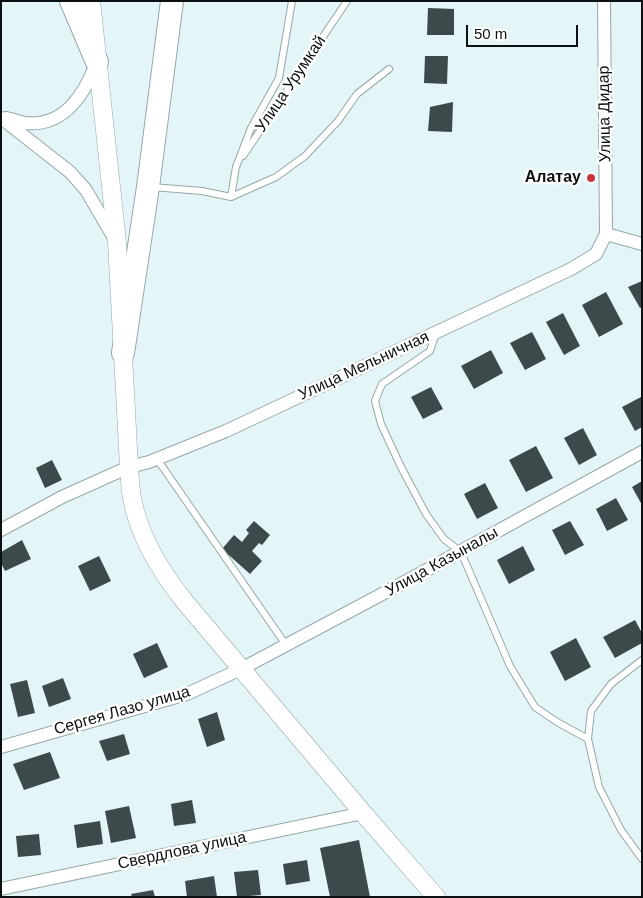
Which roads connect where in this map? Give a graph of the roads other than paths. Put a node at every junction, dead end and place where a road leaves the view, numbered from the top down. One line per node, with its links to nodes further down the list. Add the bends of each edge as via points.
1 (71, 1): 7 (highway)
2 (91, 1): 7 (main road)
3 (172, 1): 11 (highway)
4 (292, 1): 10 (lane, via 279,78 251,128)
5 (347, 1): 10 (lane, Улица Урумкай)
6 (604, 1): 13 (street, Улица Дидар)
7 (97, 62): 9 (street, via 87,87 62,114 43,122 25,123); 14 (main road)
8 (389, 69): 12 (lane, via 357,94 338,121 305,156 276,177)
9 (1, 117): 14 (street, via 70,172 86,190)
10 (236, 167): 12 (lane)
11 (148, 186): 12 (lane); 18 (highway)
12 (231, 197)
13 (606, 234): 15 (street); 16 (street, Улица Дидар)
14 (117, 242): 18 (main road)
15 (642, 244)
16 (596, 254): 17 (street, Улица Мельничная)
17 (437, 332): 20 (street, Улица Мельничная, via 226,431); 23 (lane, via 430,351 382,384 375,401 381,424 426,514 444,540)
18 (123, 353): 21 (main road)
19 (642, 452): 23 (street, Улица Казыналы)
20 (157, 459): 21 (street, Улица Мельничная); 24 (lane)
21 (128, 467): 22 (street, Улица Мельничная); 26 (main road, via 132,499 142,531 166,578)
22 (1, 530)
23 (461, 552): 24 (street, Улица Казыналы); 27 (lane, via 510,666 535,707)
24 (286, 645): 26 (street, Улица Казыналы)
25 (642, 660): 27 (lane, via 611,684 592,711)
26 (240, 669): 28 (street, Сергея Лазо улица, via 187,694); 29 (main road)
27 (588, 739): 30 (lane, via 599,787 621,830)
28 (1, 747)
29 (363, 813): 31 (street, Свердлова улица); 32 (main road)
30 (642, 859)
31 (1, 889)
32 (436, 897)

